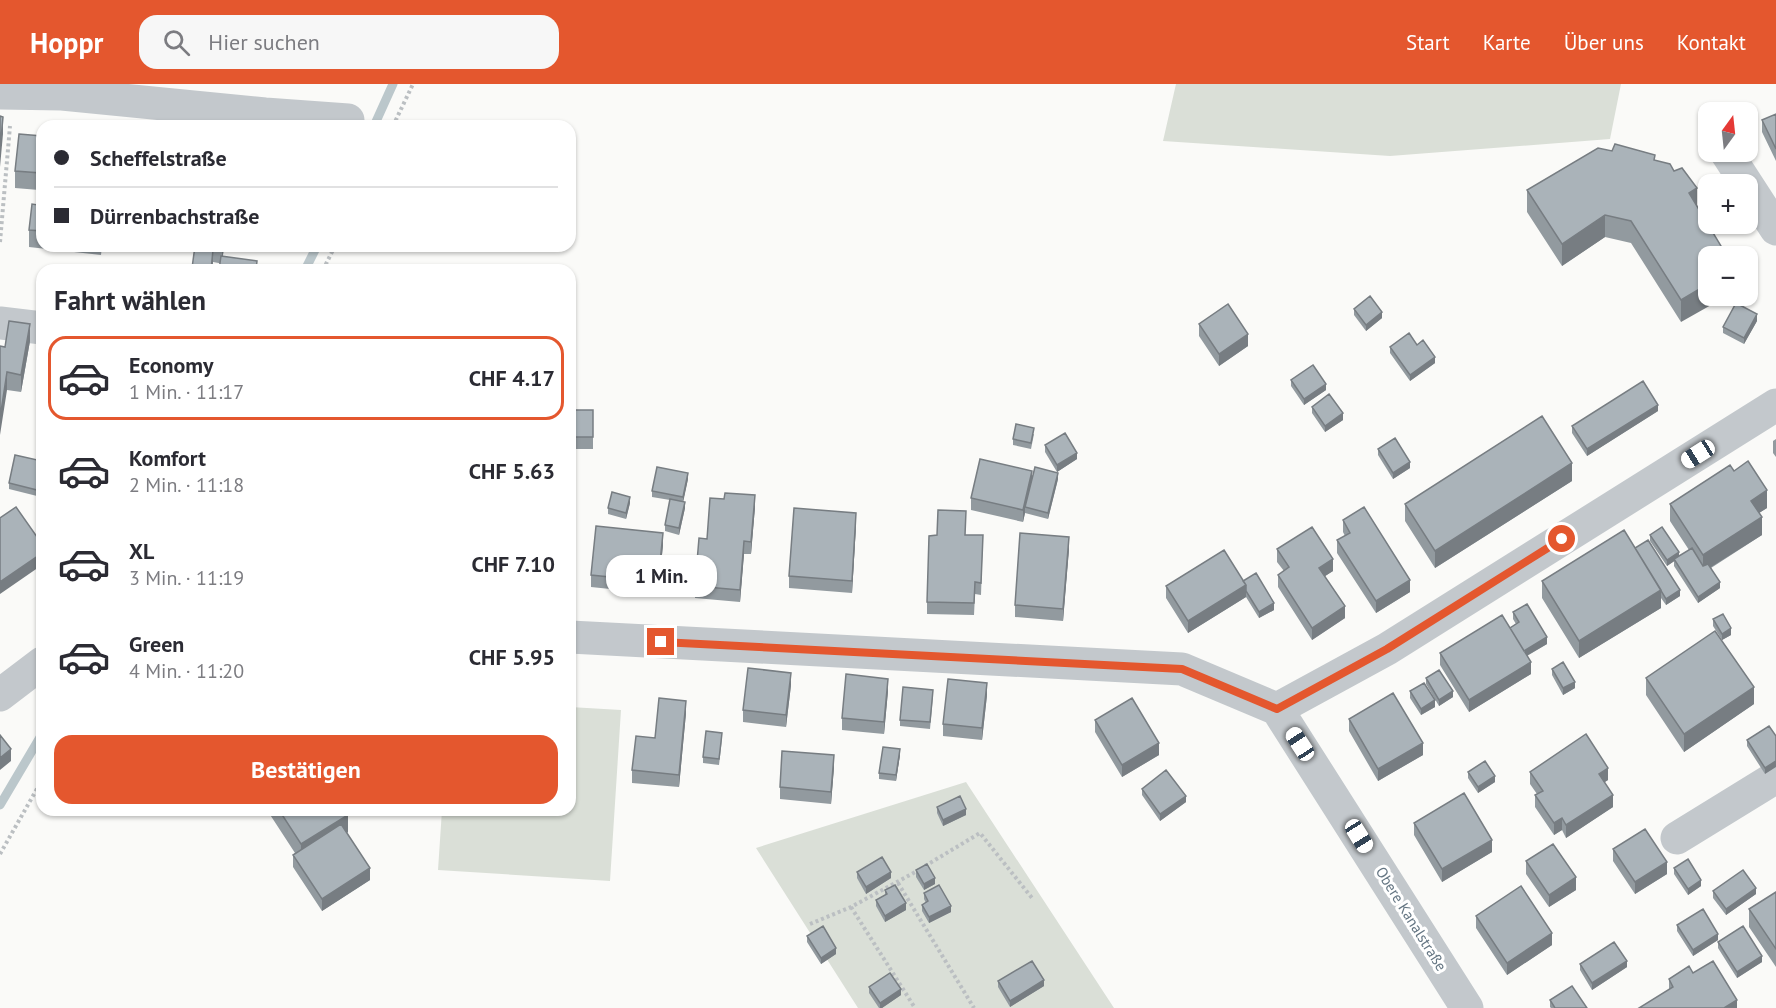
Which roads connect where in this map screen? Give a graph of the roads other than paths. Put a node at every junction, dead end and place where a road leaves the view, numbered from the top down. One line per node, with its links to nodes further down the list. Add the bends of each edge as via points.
1 (64, 89): 2 (street); 3 (street, via 265,114)
2 (6, 93)
3 (348, 120)
4 (1732, 162): 5 (street)
5 (1776, 229)
6 (0, 323): 7 (street)
7 (36, 327)
8 (1776, 405): 12 (street, via 1387,649)
9 (576, 637): 12 (street, via 1182,669)
10 (36, 668): 11 (street)
11 (0, 695)
12 (1277, 709): 15 (street, Obere Kanalstraße)
13 (1776, 777): 14 (street)
14 (1677, 838)
15 (1467, 1008)

